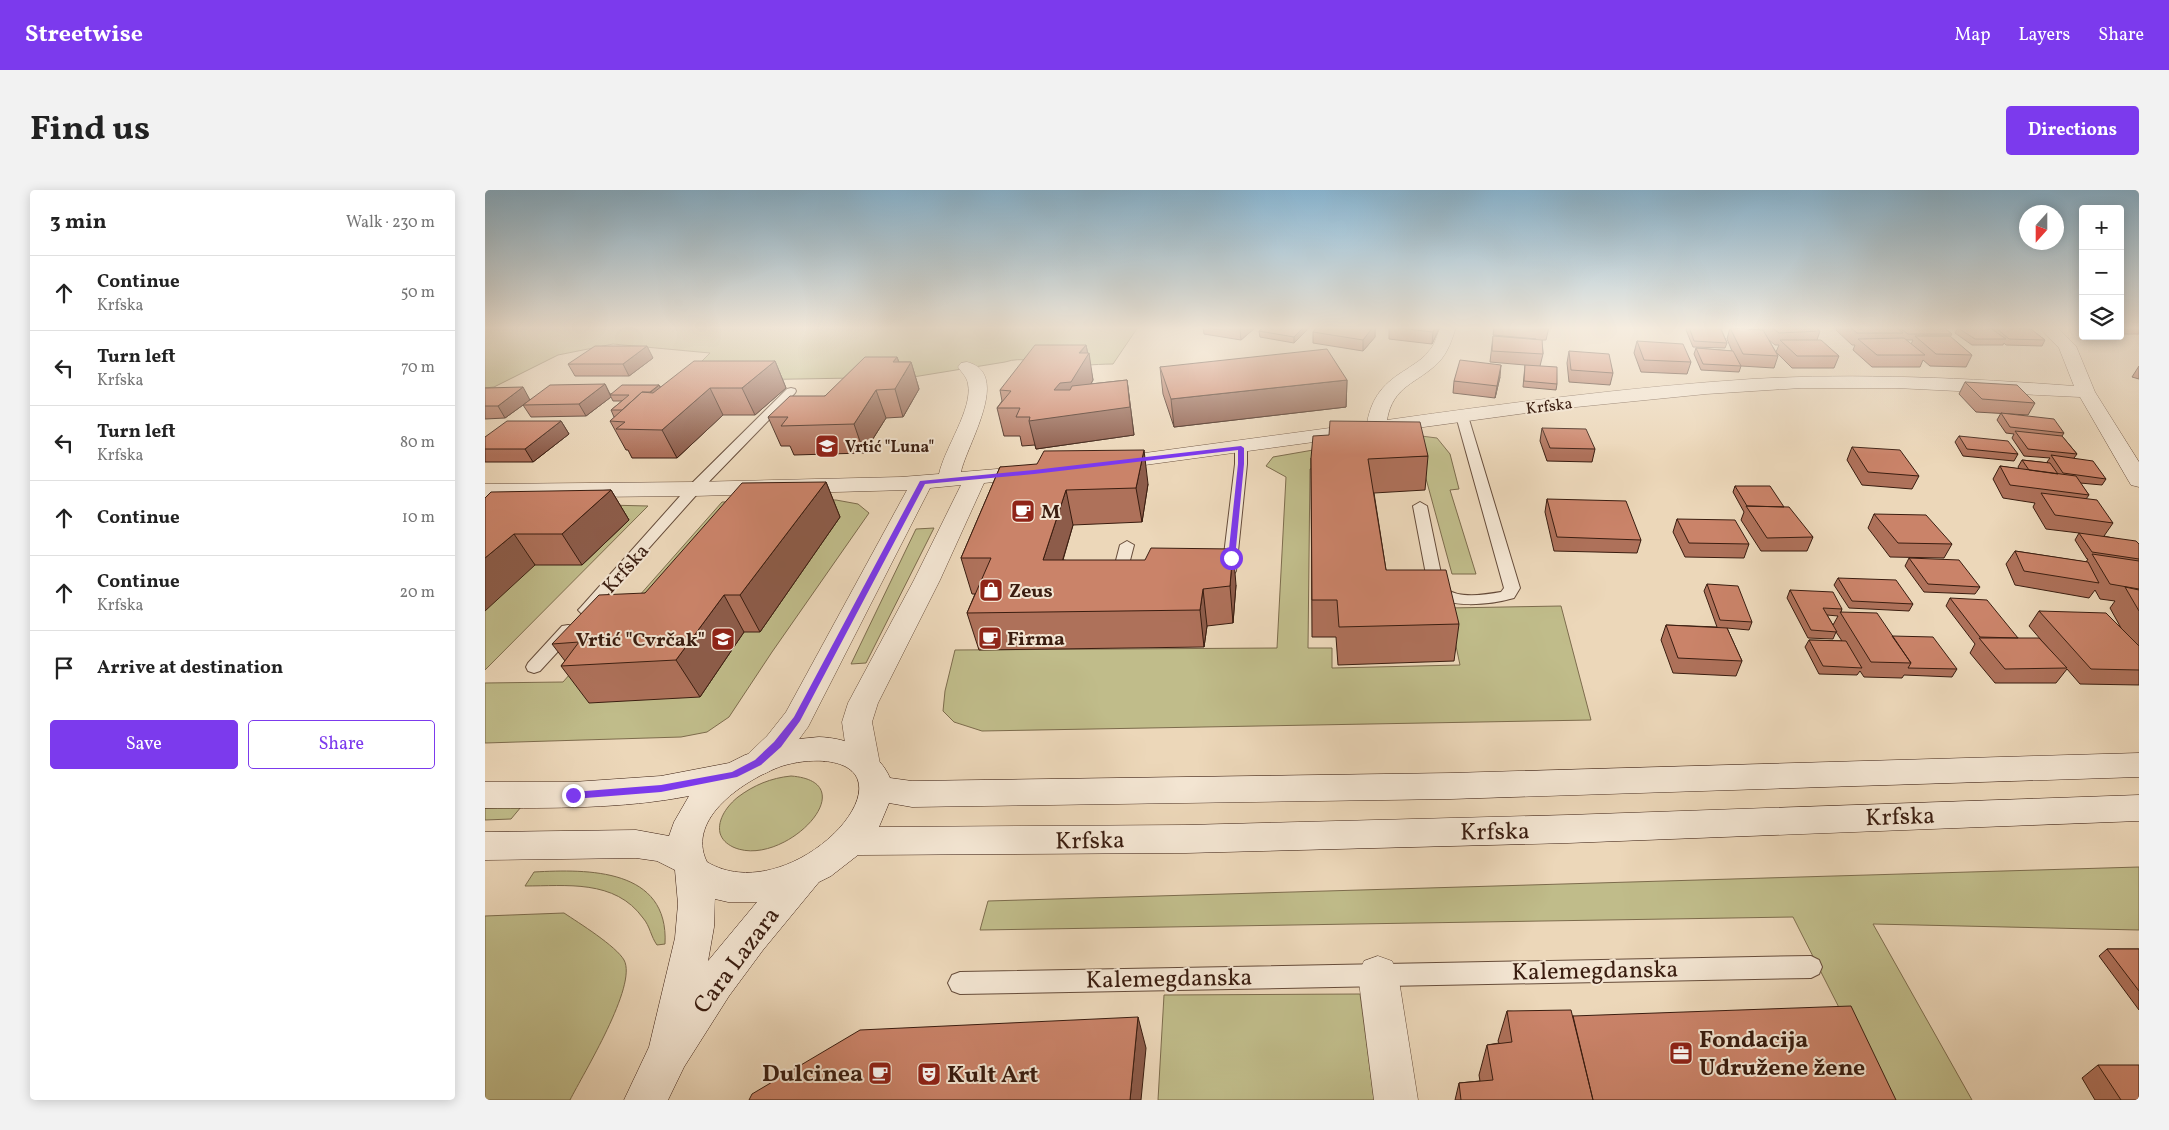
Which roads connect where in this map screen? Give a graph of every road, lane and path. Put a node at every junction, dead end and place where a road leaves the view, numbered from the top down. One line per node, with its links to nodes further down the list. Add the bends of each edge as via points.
1 (969, 369): 11 (street, via 978,385 977,404 953,459)
2 (1419, 369): 7 (street, via 1401,379 1382,400)
3 (2077, 369): 5 (street)
4 (791, 390): 14 (lane, Krfska)
5 (2086, 392): 6 (street, Krfska, via 1900,383 1777,384 1643,394); 12 (street)
6 (1462, 416): 7 (street, Krfska); 16 (lane, via 1512,588 1509,595 1456,598 1441,594 1435,586)
7 (1376, 427): 8 (street, Krfska)
8 (1241, 448): 9 (street, Krfska); 18 (lane, via 1230,570 1221,578)
9 (1091, 466)
10 (1053, 470): 11 (street)
11 (962, 478): 13 (street); 23 (street, via 927,580 863,703 857,722)
12 (2139, 480)
13 (922, 482): 14 (street); 22 (street, via 797,719 777,744)
14 (694, 489): 15 (street); 20 (lane, Krfska)
15 (485, 491)
16 (1420, 506)
17 (1127, 545): 19 (lane, via 1120,572 1123,579)
18 (1214, 579)
19 (1134, 581)
20 (534, 667)
21 (2139, 765): 23 (street, Krfska, via 1451,786 912,794)
22 (746, 769): 23 (street, via 796,751 836,750); 24 (street, via 661,789 573,795); 28 (street, via 711,794 699,808 684,842)
23 (870, 776): 26 (street, via 874,806)
24 (485, 795)
25 (2139, 808): 26 (street, Krfska, via 1186,839)
26 (851, 841): 29 (street)
27 (485, 846): 28 (street, via 636,844 662,848)
28 (690, 865): 29 (street, via 709,882 728,888 777,884); 33 (street, Cara Lazara, via 696,922)
29 (809, 871): 33 (street, Cara Lazara, via 775,907 722,974)
30 (1811, 967): 31 (lane, Kalemegdanska)
31 (1379, 974): 32 (lane, Kalemegdanska); 35 (street)
32 (960, 983)
33 (669, 1052): 34 (street, Cara Lazara)
34 (646, 1100)
35 (1396, 1100)

